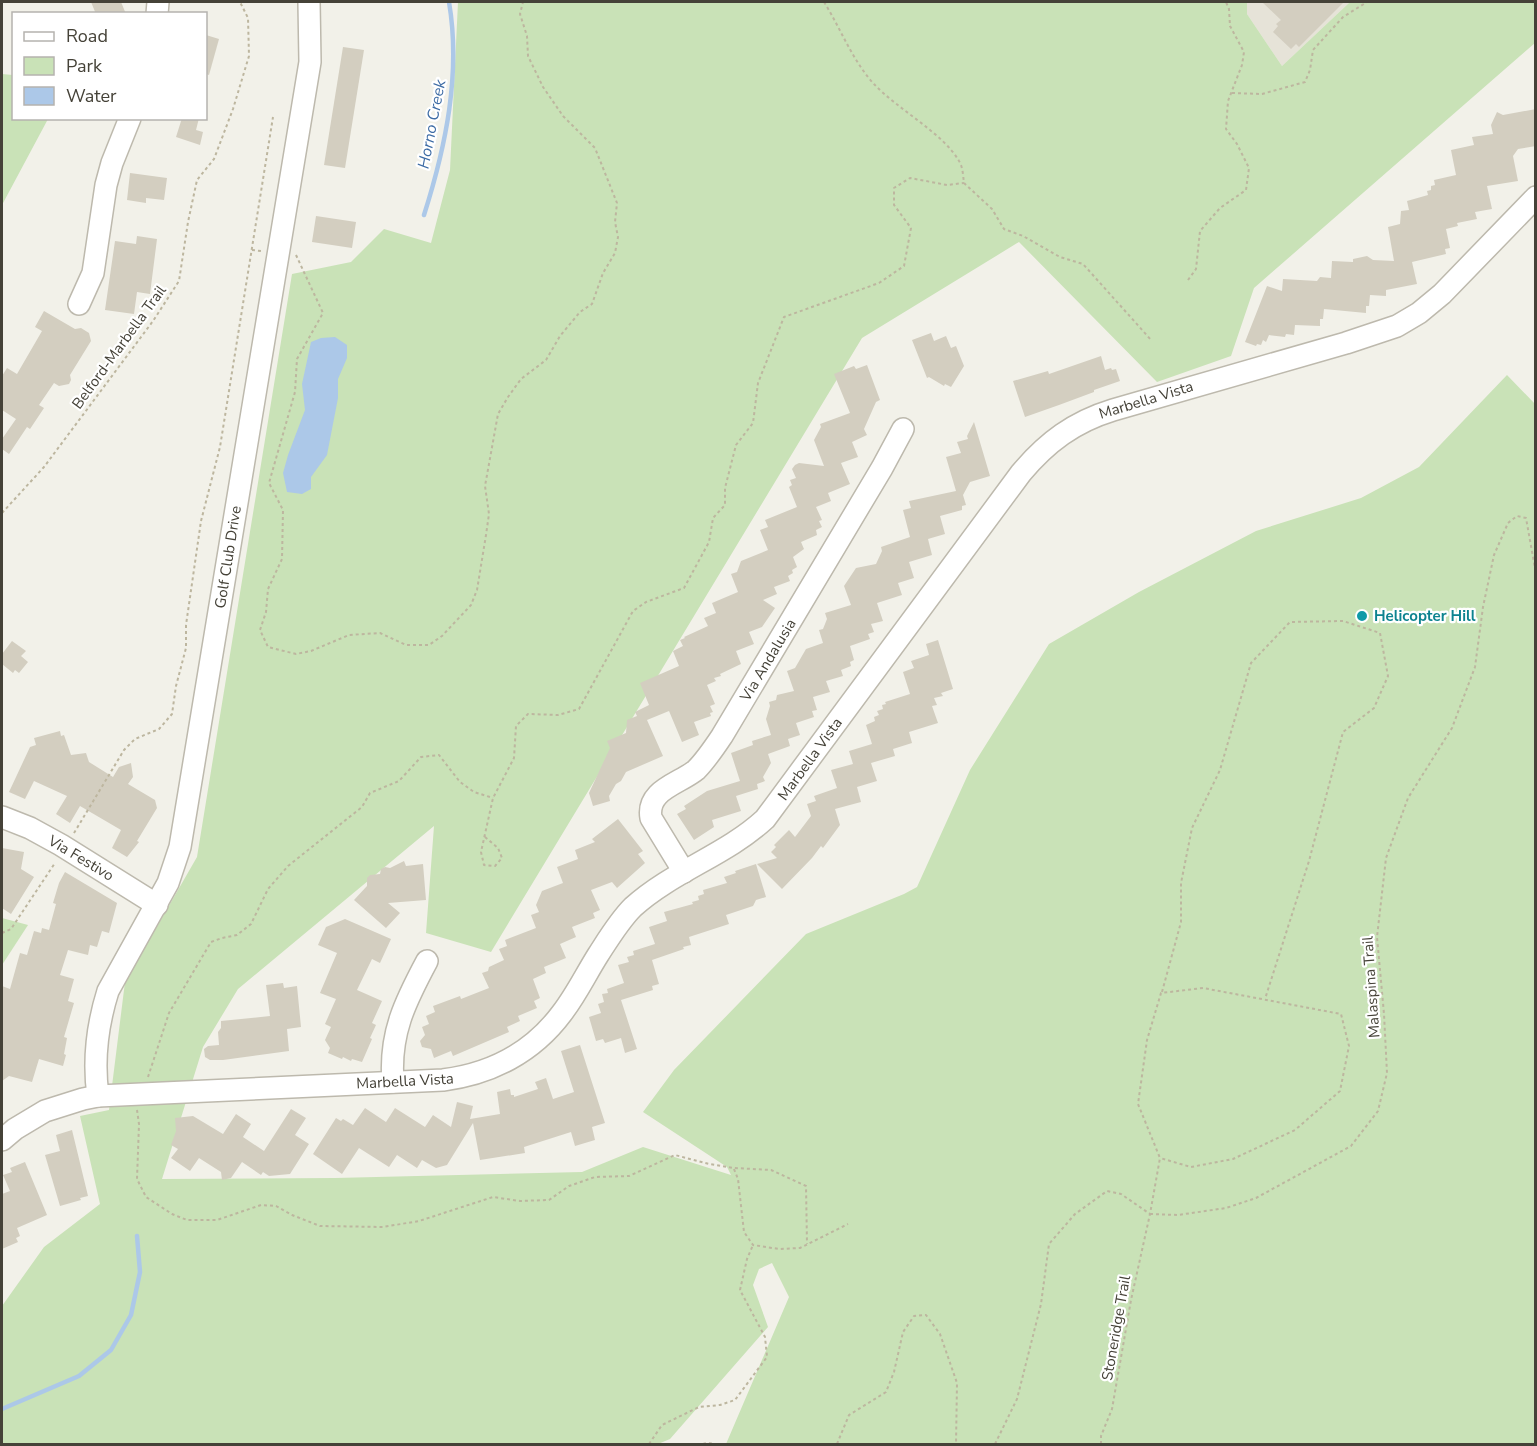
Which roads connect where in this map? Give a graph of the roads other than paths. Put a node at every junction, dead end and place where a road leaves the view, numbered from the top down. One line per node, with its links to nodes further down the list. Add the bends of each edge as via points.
1 (309, 2): 8 (street, Golf Club Drive, via 310,62 180,847)
2 (129, 120): 4 (street, via 106,185 93,273)
3 (1536, 197): 7 (street, Marbella Vista, via 1442,294 1397,326 1095,416 1054,438 1021,473 765,819 735,843)
4 (79, 304)
5 (903, 429): 7 (street, Via Andalusia, via 722,736 694,771 652,802 651,818)
6 (2, 817): 8 (street, Via Festivo, via 66,848)
7 (684, 872): 10 (street, Marbella Vista, via 632,909 617,926 564,1011 530,1046 500,1065 473,1075)
8 (157, 905): 11 (street, Golf Club Drive, via 116,974 102,1008 96,1046)
9 (427, 961): 10 (street, via 399,1017)
10 (393, 1082): 11 (street, Marbella Vista)
11 (98, 1096): 12 (street, Marbella Vista, via 45,1111)
12 (2, 1140)

